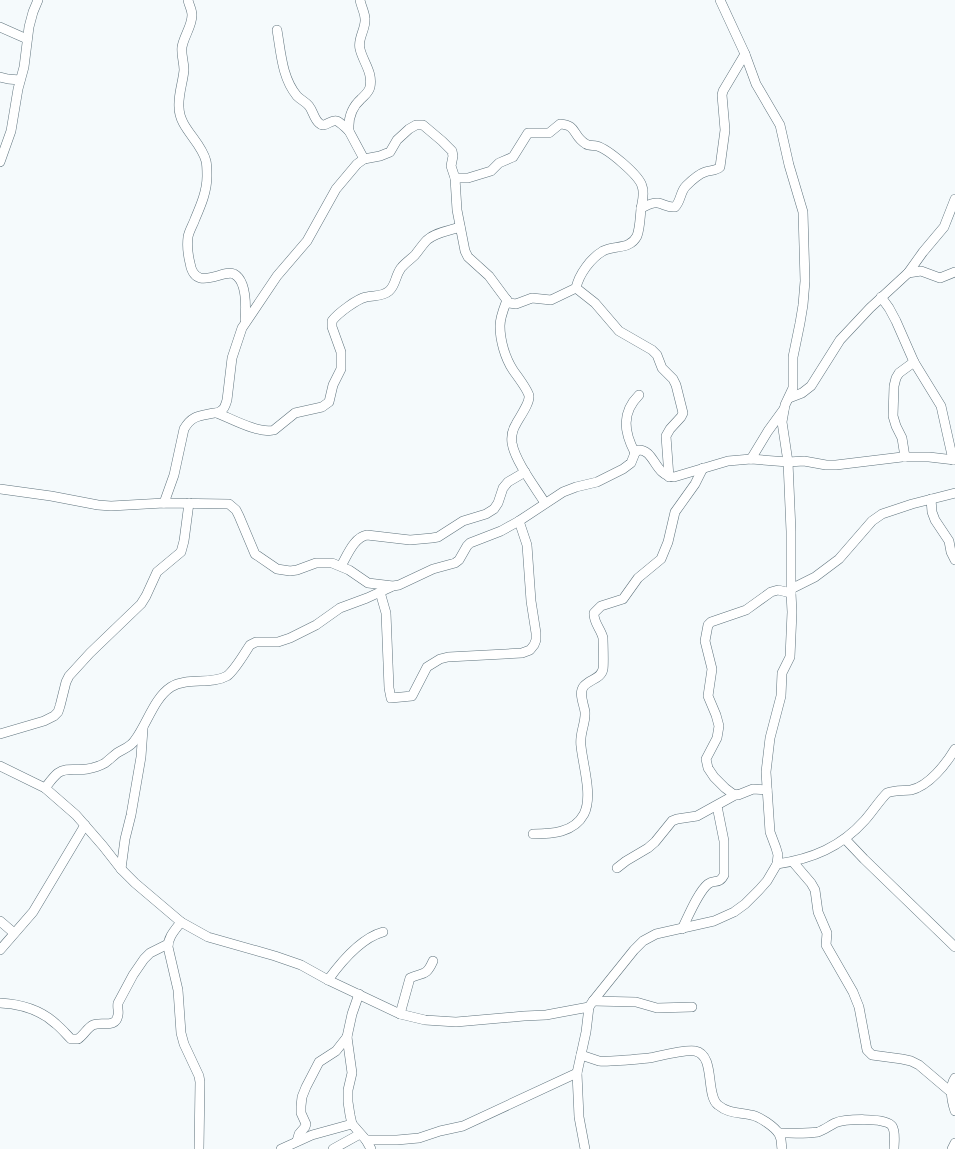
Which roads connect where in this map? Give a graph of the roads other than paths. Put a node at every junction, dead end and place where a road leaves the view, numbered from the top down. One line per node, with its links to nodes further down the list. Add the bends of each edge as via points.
1 (38, 0): 7 (street)
2 (188, 0): 23 (street, via 192,15 182,48 184,71 179,106 185,127 206,159 207,174 203,200 189,232 190,266 201,277 234,274 239,279 245,292)
3 (360, 0): 11 (street, via 365,20 360,49 370,73 370,85 353,108)
4 (720, 0): 8 (street)
5 (0, 27): 7 (street)
6 (277, 30): 11 (street, via 285,74 292,89 310,107 320,124 337,121)
7 (27, 40): 10 (street)
8 (745, 54): 16 (street, via 723,90 725,130 720,167 703,172 686,186 675,207 656,203); 26 (street, via 756,84 780,124 803,212 804,282)
9 (0, 77): 10 (street)
10 (20, 80): 13 (street, via 11,131)
11 (349, 131): 12 (street)
12 (364, 159): 14 (street, via 390,152 409,129 423,125 452,151); 23 (street, via 336,189 307,241)
13 (0, 162)
14 (455, 178): 16 (street, via 491,171 513,157 528,134 549,133 557,125 567,124 584,143 598,146 634,173 643,187); 17 (street)
15 (955, 199): 19 (street, via 944,227)
16 (641, 208): 20 (street, via 638,230 632,242 602,252 580,275)
17 (460, 228): 22 (street, via 468,257 489,276); 28 (street, via 426,241 401,268 388,292 360,299 332,321 342,361 326,405 295,413 270,431)
18 (955, 272): 19 (street, via 940,278 922,271)
19 (908, 273): 21 (street)
20 (576, 288): 22 (street, via 550,300 532,298 513,304); 36 (street, via 595,303 619,331 656,353 662,368 676,384 683,415 666,436)
21 (881, 297): 24 (street, via 896,321); 26 (street, via 840,340 811,386)
22 (507, 300): 35 (street, via 500,326 504,352 529,396 512,436)
23 (245, 323): 28 (street, via 232,358 227,400)
24 (914, 362): 30 (street, via 899,373 894,386 893,416); 32 (street, via 941,406)
25 (639, 395): 29 (street, via 632,402 627,416 627,434)
26 (789, 398): 27 (street)
27 (784, 409): 31 (street); 33 (street, via 782,422)
28 (217, 413): 40 (street, via 192,418 184,429)
29 (635, 453): 36 (street, via 641,449 648,453 663,474); 42 (street, via 631,463 623,469 597,482 569,489)
30 (905, 457): 32 (street); 33 (street, via 843,465)
31 (751, 459): 33 (street); 34 (street)
32 (954, 460)
33 (788, 462): 47 (street)
34 (703, 468): 36 (street); 58 (street, via 675,512 661,559 642,574 623,599 601,606 594,613 603,638 603,668 600,676 581,691 585,714 580,744 587,785 585,812 569,828 551,834)
35 (525, 472): 42 (street); 45 (street, via 508,482 497,507 486,514 432,538 363,536 354,544)
36 (669, 477)
37 (0, 489): 40 (street, via 98,505)
38 (955, 493): 39 (street)
39 (931, 499): 44 (street, via 935,520 949,541); 47 (street, via 878,516 839,560)
40 (164, 503): 41 (street)
41 (189, 503): 45 (street, via 225,503 232,506 255,554 277,569 297,570 322,562); 50 (street, via 181,552 157,572 141,604 69,676 58,712 49,719)
42 (546, 503): 43 (street)
43 (519, 521): 46 (street, via 470,543 455,563); 48 (street, via 527,545 536,633 530,650 444,657 427,667 412,696 391,698 386,613)
44 (955, 560)
45 (341, 566): 46 (street, via 368,583)
46 (393, 586): 48 (street)
47 (790, 591): 54 (street, via 790,657 782,673 780,704 769,744); 55 (street, via 772,592 746,610 711,622 707,629 705,647 712,669 708,698 719,726 706,762 714,777)
48 (380, 592): 49 (street, via 340,608 290,638 254,643 226,676 182,682 170,688 158,701)
49 (144, 728): 53 (street, via 130,746 106,762 95,768 62,771); 63 (street)
50 (0, 734)
51 (955, 749): 59 (street, via 921,786 887,793)
52 (0, 766): 53 (street)
53 (45, 788): 57 (street)
54 (767, 790): 55 (street, via 753,789); 61 (street, via 770,832 778,855)
55 (735, 795): 56 (street)
56 (717, 806): 62 (street, via 697,816 672,821 648,848); 66 (street, via 724,841 724,875 719,881 707,885)
57 (86, 825): 63 (street); 68 (street, via 33,912)
58 (533, 834)
59 (845, 839): 60 (street, via 818,854); 70 (street)
60 (793, 862): 61 (street); 83 (street, via 815,890 818,912 827,933 826,945 859,1007 867,1050 872,1055 919,1065)
61 (777, 864): 66 (street, via 759,890 734,912)
62 (617, 868)
63 (121, 869): 65 (street)
64 (0, 921): 68 (street)
65 (181, 922): 69 (street); 73 (street, via 208,937 301,965)
66 (682, 929): 76 (street, via 656,934 643,941)
67 (383, 932): 73 (street, via 362,944)
68 (14, 933): 71 (street)
69 (168, 944): 75 (street, via 150,953 138,967 118,1003 116,1020 111,1024 93,1025 78,1039 71,1039 53,1021 33,1010); 91 (street, via 177,983 181,1033 200,1082)
70 (955, 947)
71 (0, 950)
72 (433, 961): 78 (street, via 422,975 410,978)
73 (328, 980): 74 (street)
74 (359, 994): 78 (street); 79 (street)
75 (0, 1003)
76 (591, 1004): 77 (street, via 636,1002 657,1008); 78 (street, via 551,1015 456,1022); 80 (street)
77 (692, 1007)
78 (400, 1014)
79 (347, 1037): 85 (street, via 352,1066 348,1090); 88 (street, via 334,1053 319,1062 306,1086 301,1113 306,1123)
80 (581, 1055): 81 (street); 86 (street, via 604,1061 697,1052 708,1066 718,1105 734,1113 753,1115)
81 (577, 1073): 87 (street, via 463,1126 419,1138); 90 (street, via 579,1117)
82 (955, 1078): 83 (street)
83 (952, 1093): 84 (street)
84 (955, 1112)
85 (352, 1124): 87 (street); 88 (street)
86 (779, 1133): 95 (street); 96 (street, via 820,1131 848,1120 884,1121 893,1128)
87 (363, 1137): 93 (street); 94 (street)
88 (296, 1141): 92 (street)
89 (955, 1143): 97 (street)
90 (585, 1148)
91 (199, 1149)
92 (281, 1149)
93 (333, 1149)
94 (371, 1149)
95 (782, 1149)
96 (894, 1149)
97 (952, 1149)

